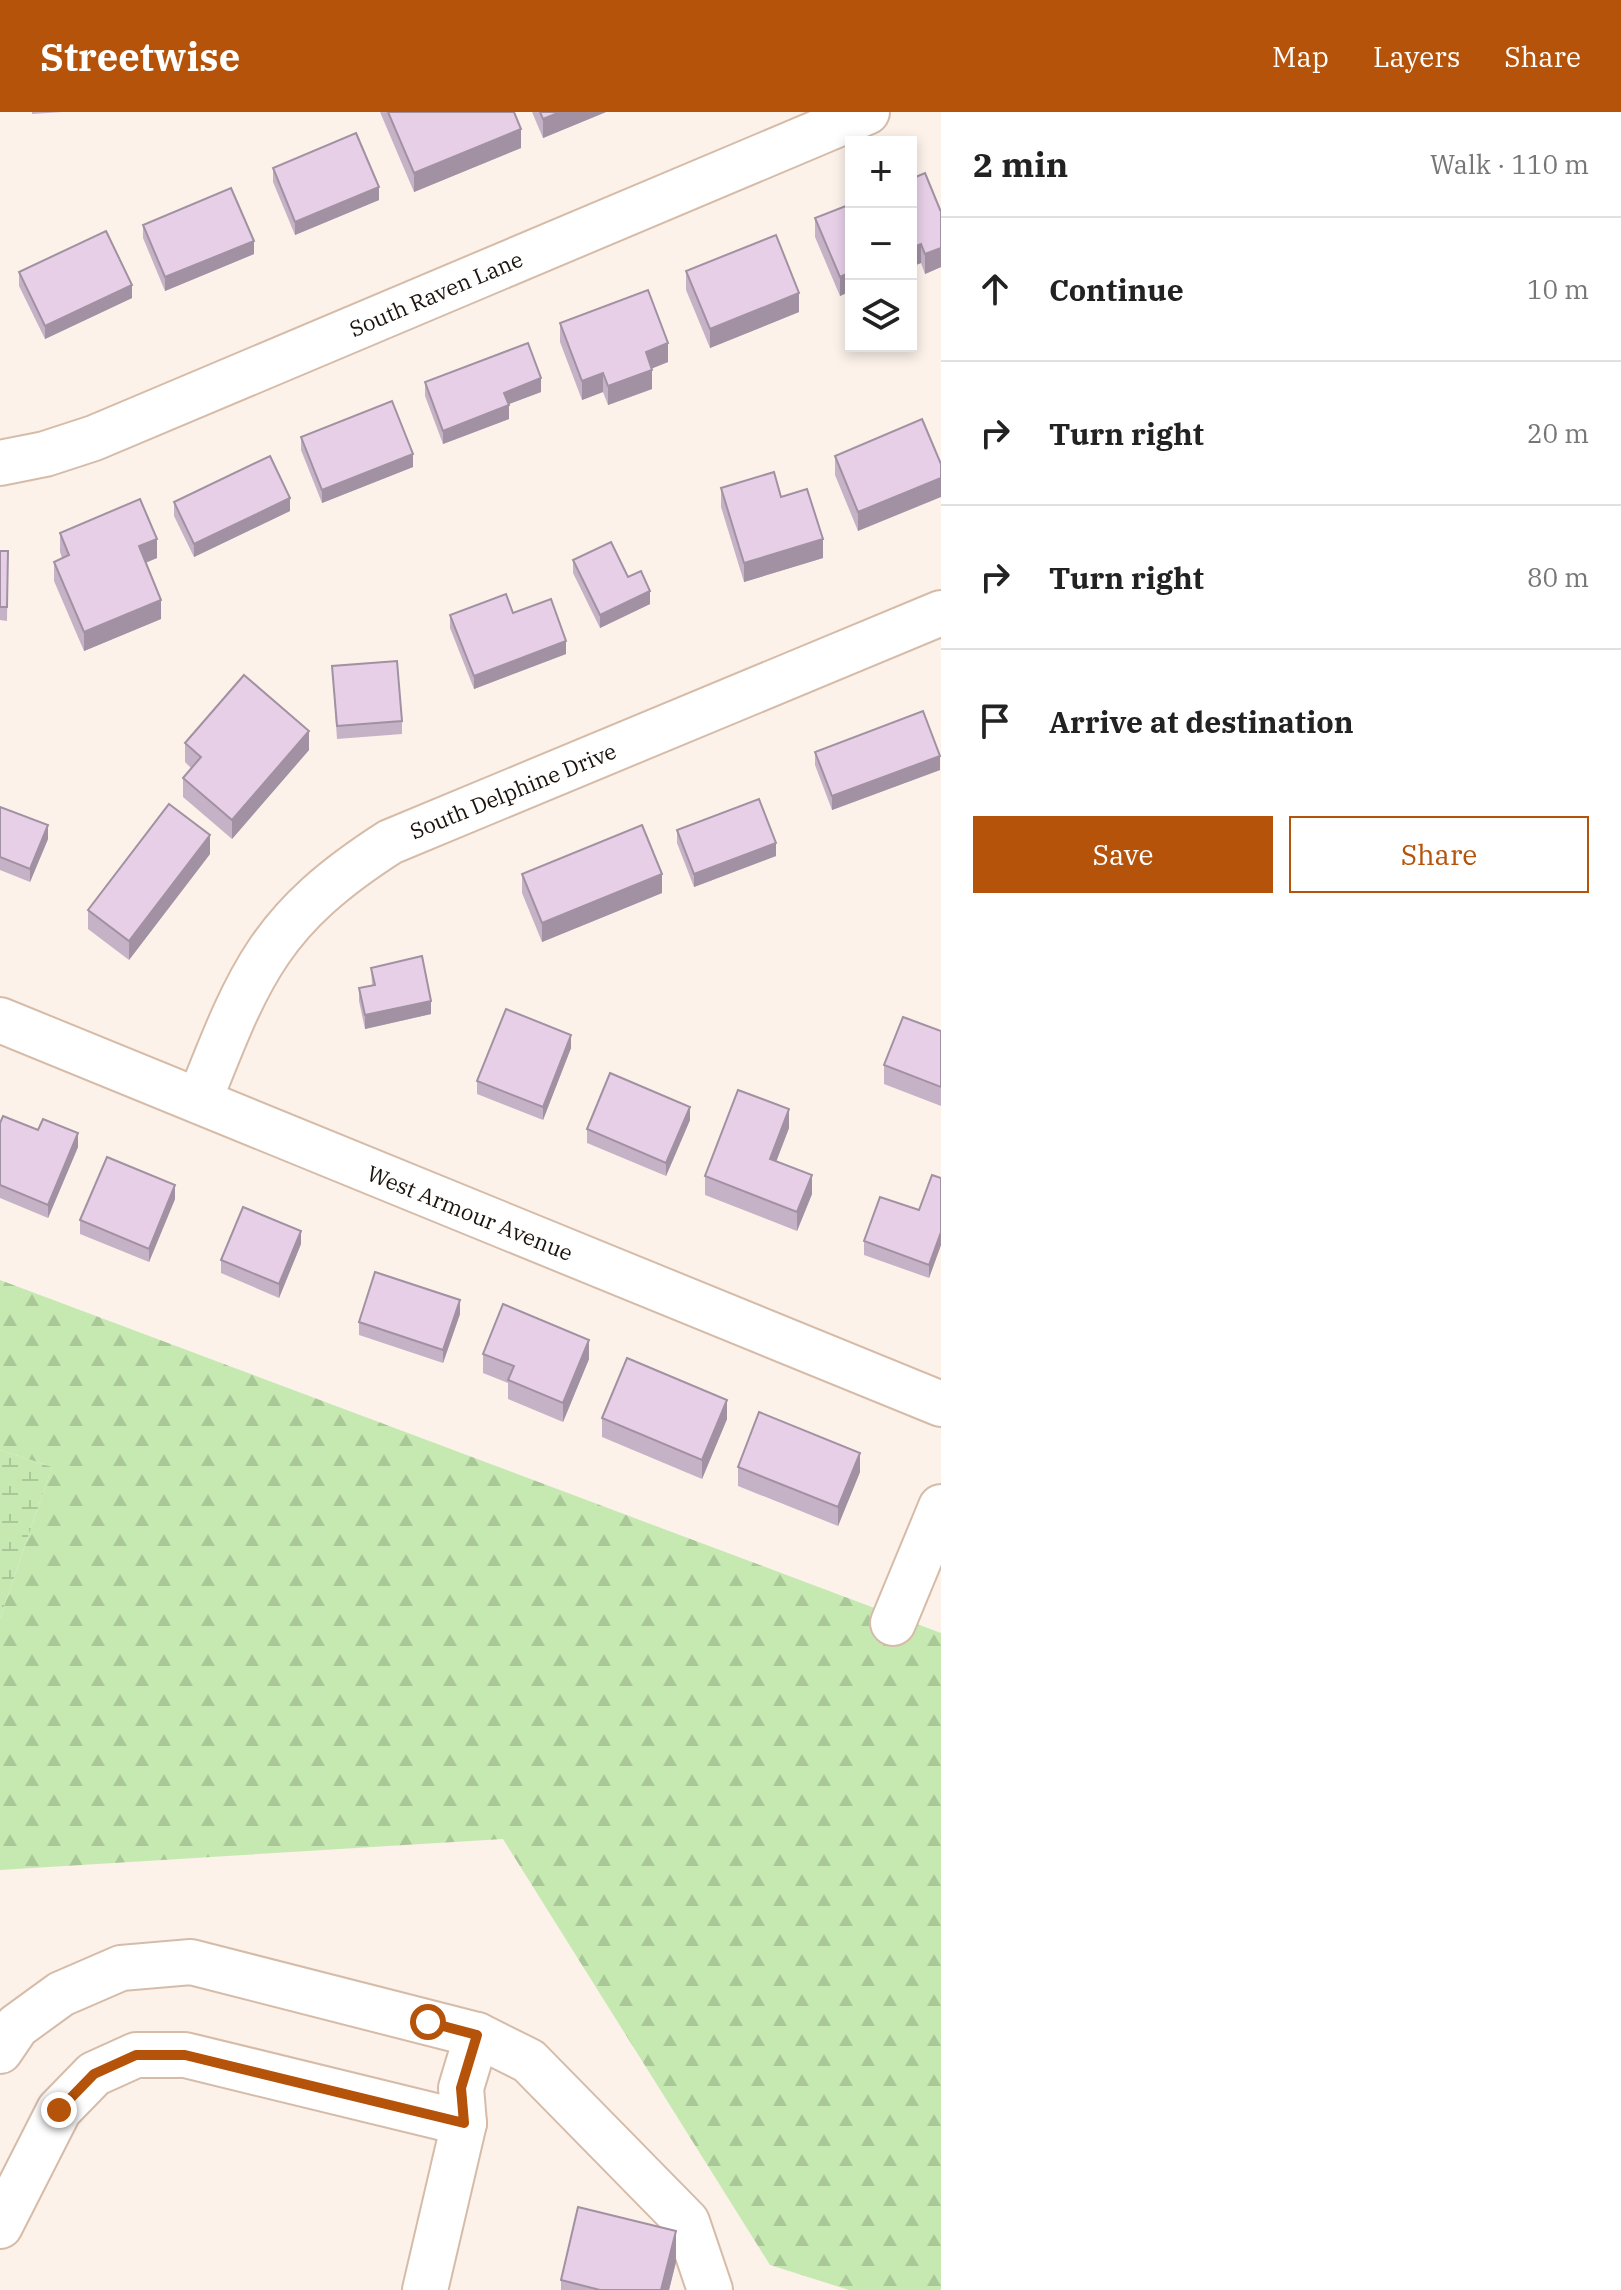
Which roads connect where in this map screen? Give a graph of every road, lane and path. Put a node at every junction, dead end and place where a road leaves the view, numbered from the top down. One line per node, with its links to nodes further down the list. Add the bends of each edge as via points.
1 (867, 112): 2 (street, South Raven Lane, via 94,438)
2 (0, 463)
3 (941, 613): 5 (street, South Delphine Drive, via 468,808 390,842 353,866 297,913 266,951 239,1001)
4 (0, 1020): 5 (street, West Armour Avenue)
5 (199, 1101): 6 (street, West Armour Avenue)
6 (941, 1404)
7 (941, 1507): 8 (street)
8 (893, 1623)
9 (477, 2035): 10 (street, via 191,1962 121,1968 61,1994 17,2026); 11 (street, via 461,2088); 14 (street, via 529,2061 687,2222)
10 (0, 2051)
11 (464, 2123): 12 (street, via 185,2055 136,2055 94,2074 59,2110); 13 (street)
12 (0, 2226)
13 (425, 2290)
14 (710, 2290)

